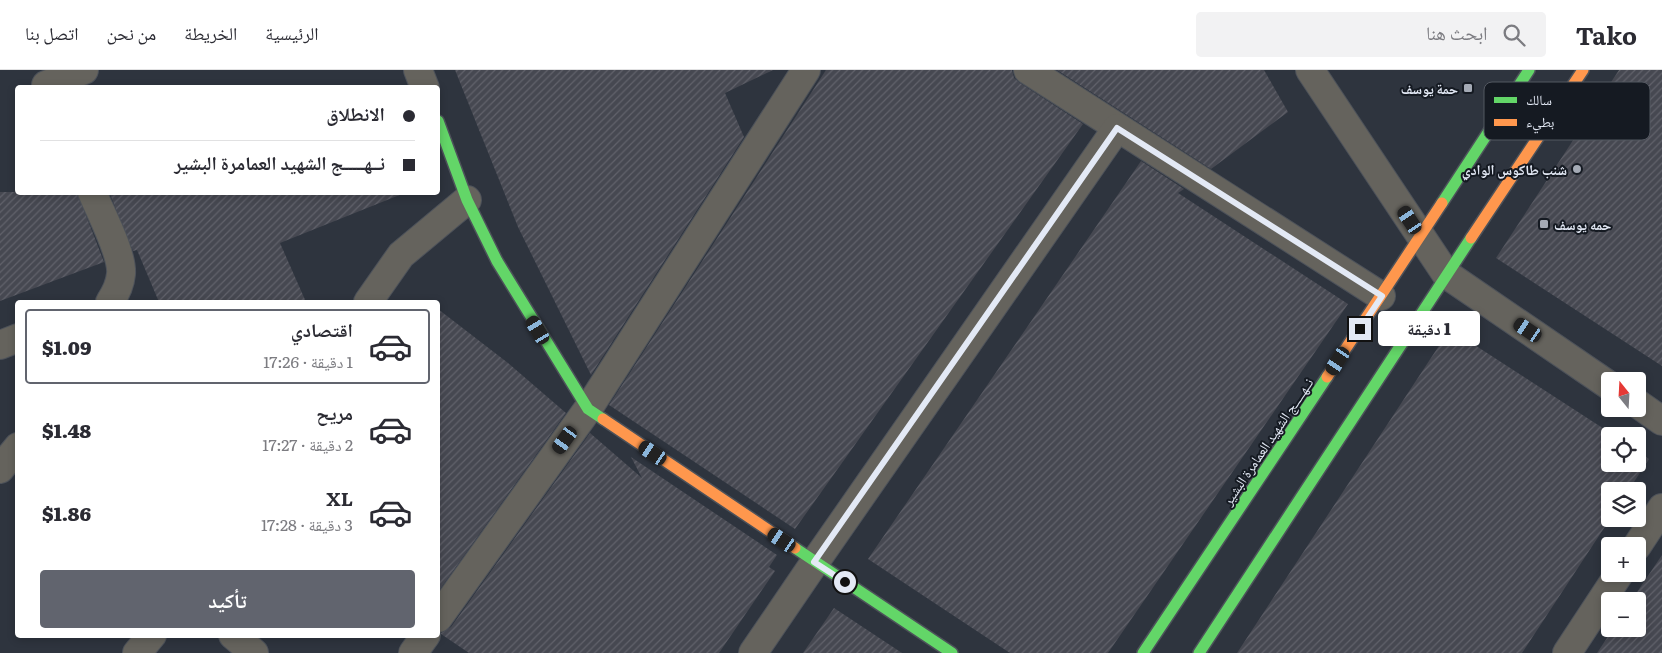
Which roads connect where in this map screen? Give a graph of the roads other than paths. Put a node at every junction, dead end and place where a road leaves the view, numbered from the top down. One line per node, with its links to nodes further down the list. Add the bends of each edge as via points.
1 (84, 70): 8 (street)
2 (418, 70): 11 (street)
3 (806, 70): 26 (street)
4 (1028, 70): 13 (street)
5 (1310, 70): 18 (street)
6 (1529, 70): 9 (main road, نــهـــــج الشهيد العمامرة البشير)
7 (1583, 70): 10 (main road)
8 (44, 81)
9 (1521, 82)
10 (1575, 82)
11 (424, 85)
12 (440, 126): 17 (main road)
13 (1117, 128): 20 (street); 35 (street)
14 (1484, 138): 18 (main road, نــهـــــج الشهيد العمامرة البشير)
15 (1536, 140): 19 (main road)
16 (93, 195): 21 (street, via 122,272 118,290)
17 (467, 200): 22 (street, via 401,255); 26 (main road, via 497,261)
18 (1420, 235): 19 (street); 20 (main road, نــهـــــج الشهيد العمامرة البشير)
19 (1446, 274): 25 (street); 47 (main road)
20 (1382, 296): 46 (main road, نــهـــــج الشهيد العمامرة البشير)
21 (111, 300)
22 (369, 300)
23 (15, 339): 24 (street)
24 (0, 345)
25 (1601, 380)
26 (588, 409): 35 (main road); 37 (street)
27 (1646, 410): 28 (street)
28 (1662, 421)
29 (0, 432): 30 (street)
30 (15, 444)
31 (15, 450): 32 (street)
32 (0, 469)
33 (1662, 508): 34 (street)
34 (1643, 537)
35 (814, 562): 44 (street); 45 (main road)
36 (1614, 582): 48 (street)
37 (440, 615)
38 (150, 638): 41 (street)
39 (236, 638): 42 (street)
40 (424, 638): 43 (street)
41 (137, 653)
42 (254, 653)
43 (413, 653)
44 (753, 653)
45 (952, 653)
46 (1143, 653)
47 (1199, 653)
48 (1568, 653)

